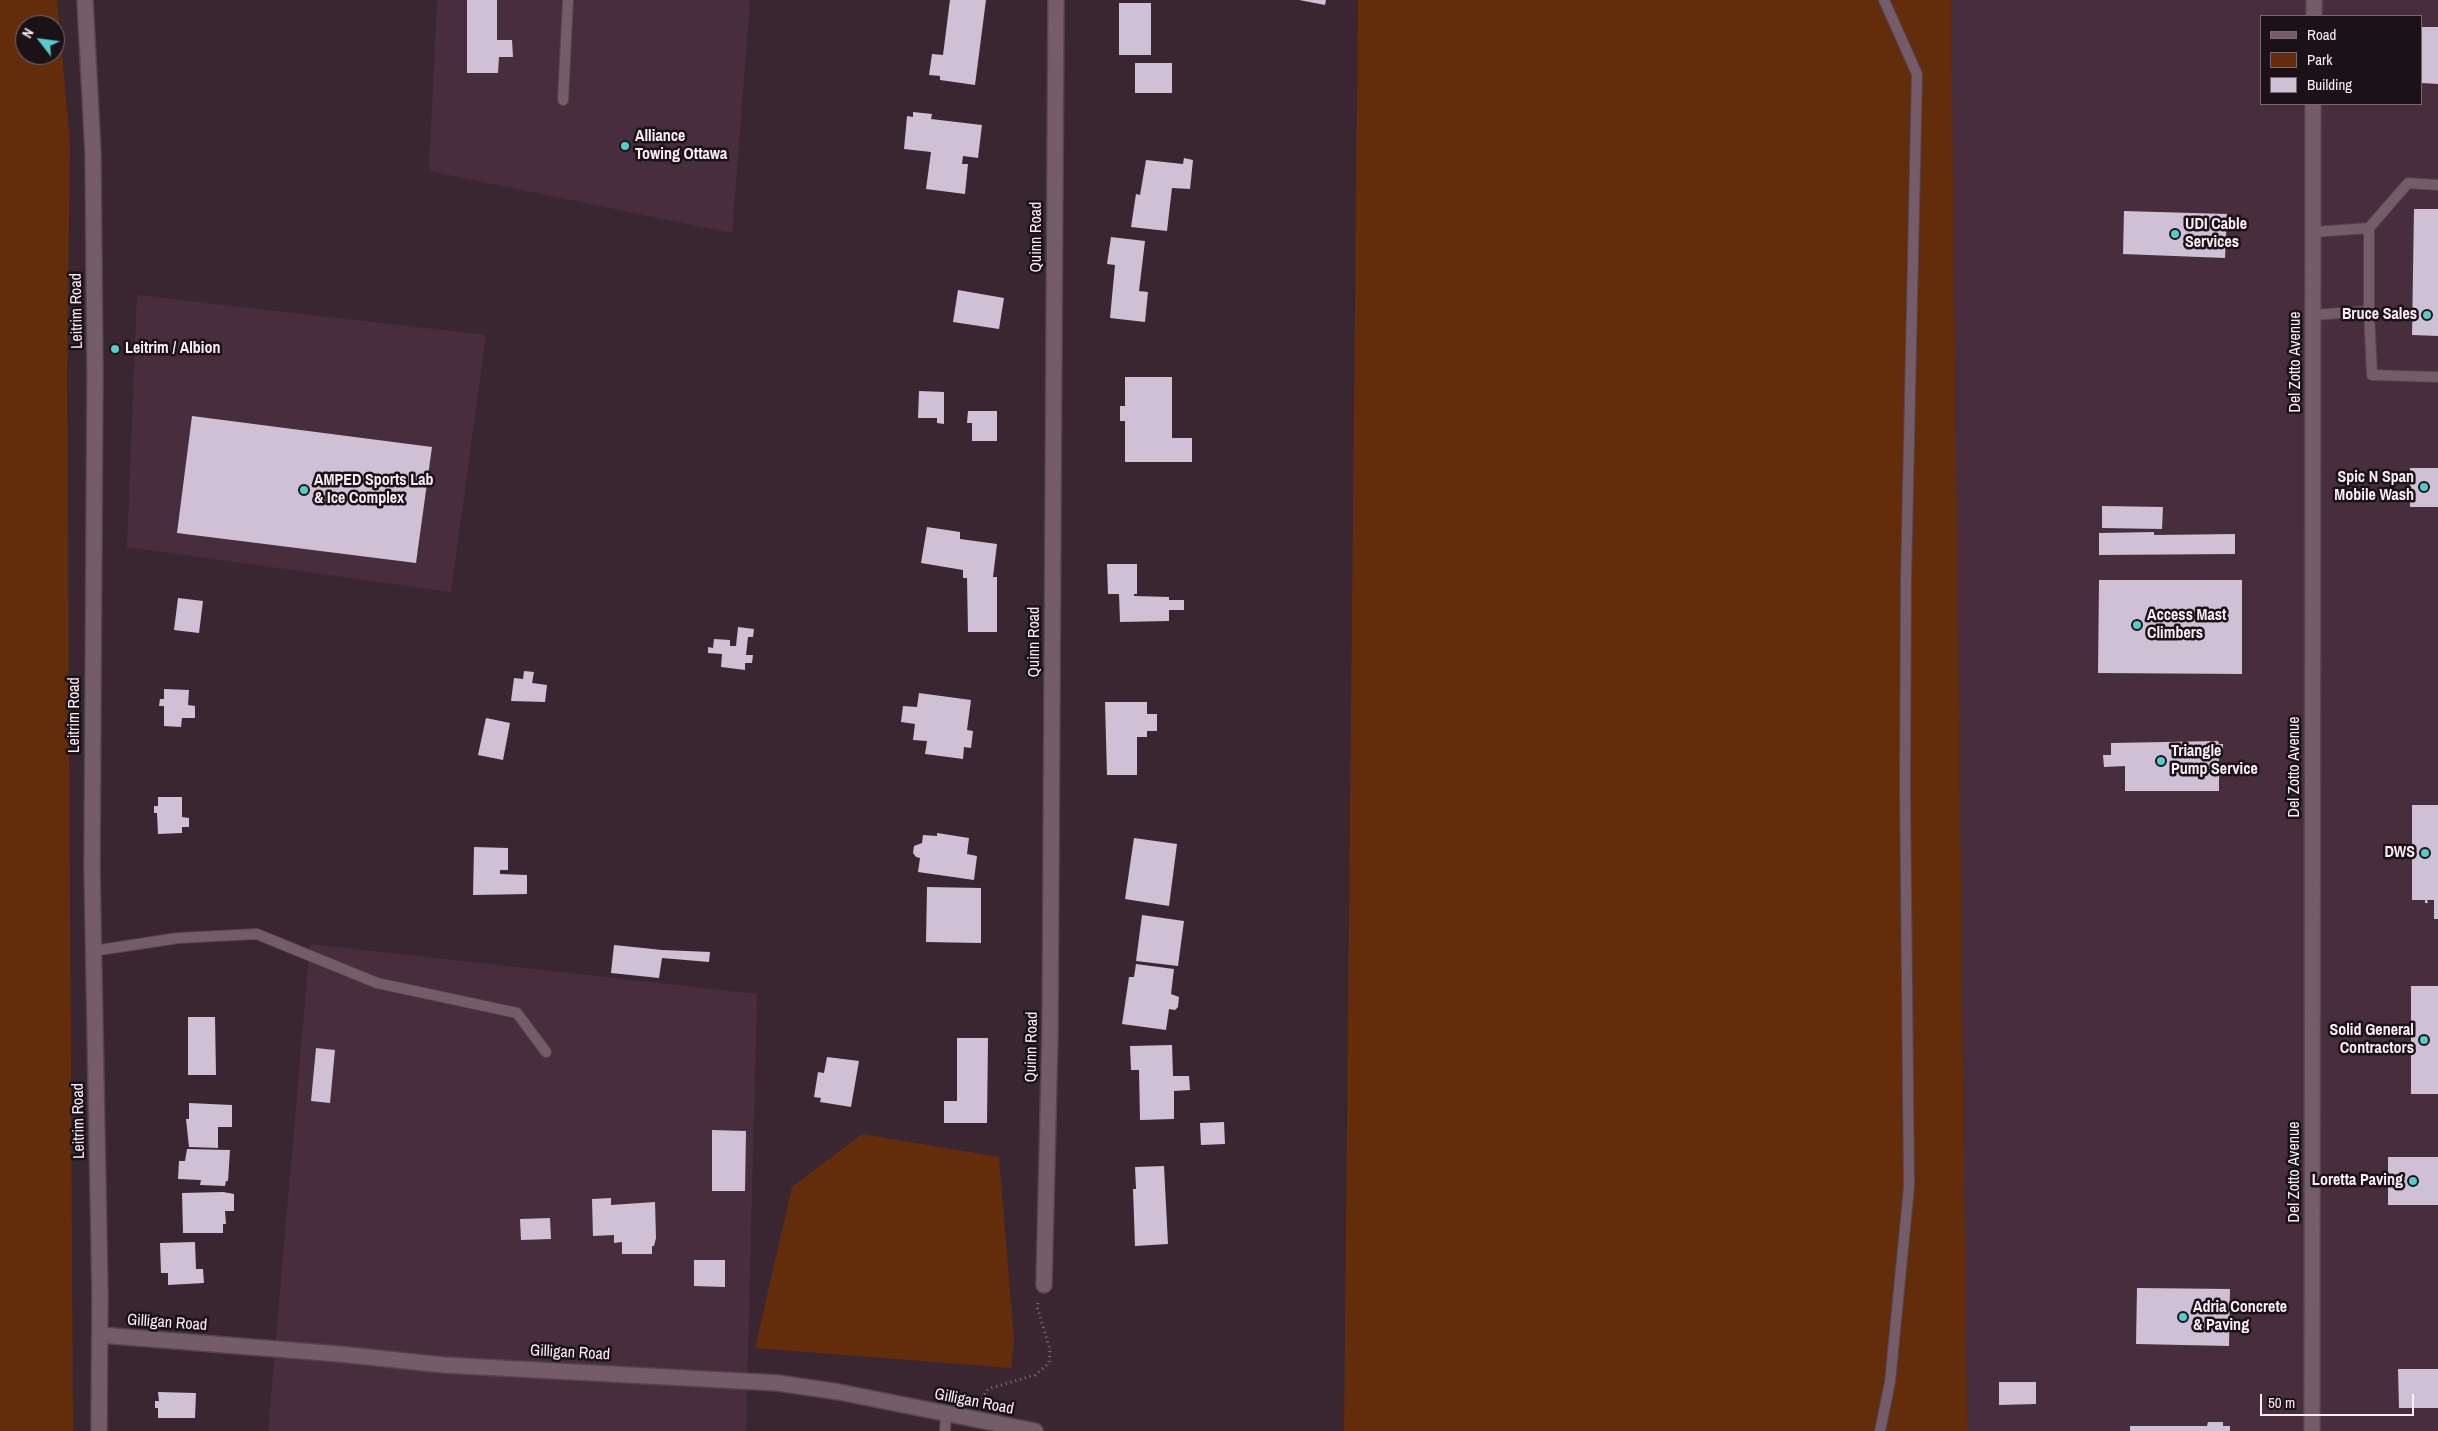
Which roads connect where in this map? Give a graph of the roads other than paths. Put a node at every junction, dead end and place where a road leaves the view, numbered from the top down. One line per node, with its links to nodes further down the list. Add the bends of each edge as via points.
1 (85, 0): 15 (street, Leitrim Road, via 93,153 95,363)
2 (568, 0): 7 (lane)
3 (1056, 0): 17 (street, Quinn Road, via 1050,1023)
4 (1884, 0): 23 (lane, via 1918,74 1906,578 1909,1187 1890,1382)
5 (2314, 0): 6 (street)
6 (2314, 15)
7 (563, 100)
8 (2314, 105): 11 (street, Del Zotto Avenue)
9 (2438, 185): 10 (lane, via 2408,183)
10 (2369, 228): 11 (lane); 12 (lane)
11 (2314, 232): 13 (street, Del Zotto Avenue)
12 (2369, 311): 13 (lane); 14 (lane, via 2372,375)
13 (2313, 315): 24 (street, Del Zotto Avenue)
14 (2438, 377)
15 (93, 951): 16 (lane, via 178,938 257,934 377,983 516,1013); 18 (street, Leitrim Road)
16 (546, 1052)
17 (1044, 1285)
18 (100, 1335): 19 (street, Gilligan Road, via 444,1365 778,1383 839,1392); 20 (street, Leitrim Road)
19 (946, 1415): 21 (lane); 22 (street, Gilligan Road)
20 (99, 1431)
21 (945, 1431)
22 (1035, 1431)
23 (1880, 1431)
24 (2312, 1431)

